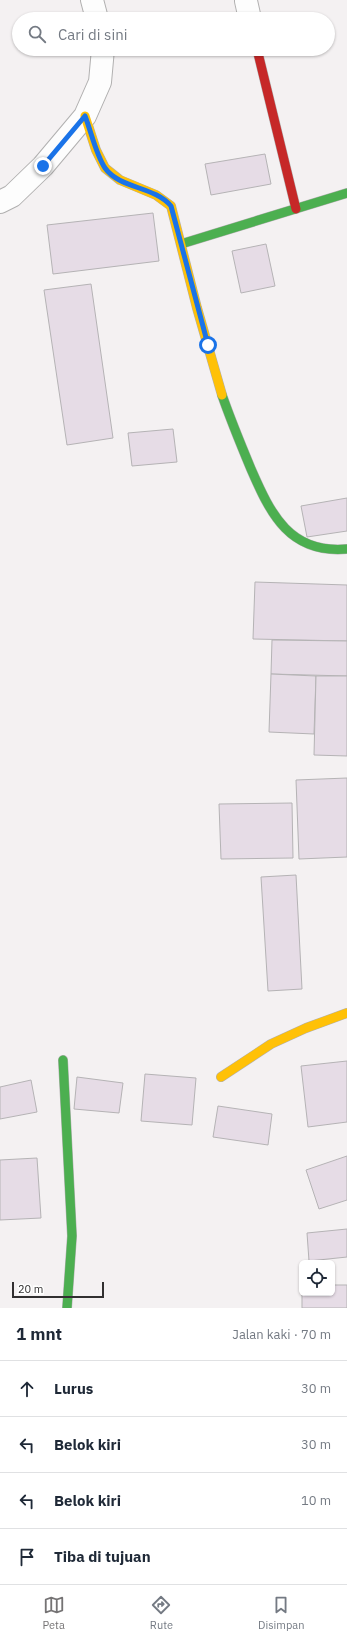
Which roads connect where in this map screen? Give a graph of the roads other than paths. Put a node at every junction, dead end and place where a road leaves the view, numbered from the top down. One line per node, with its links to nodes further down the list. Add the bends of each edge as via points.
1 (92, 0): 2 (street)
2 (95, 12)
3 (102, 56): 5 (street, via 100,82)
4 (259, 56): 8 (street)
5 (85, 116): 7 (street, via 43,166 12,196); 9 (street, via 105,168 117,179 165,198 171,206)
6 (347, 193): 8 (street)
7 (0, 202)
8 (296, 209): 9 (street)
9 (181, 244): 10 (street, via 237,439 267,503 285,530 299,540 315,549)
10 (347, 549)
11 (347, 1013): 13 (street, via 271,1044)
12 (63, 1060): 14 (street, via 72,1236)
13 (221, 1077)
14 (68, 1308)

